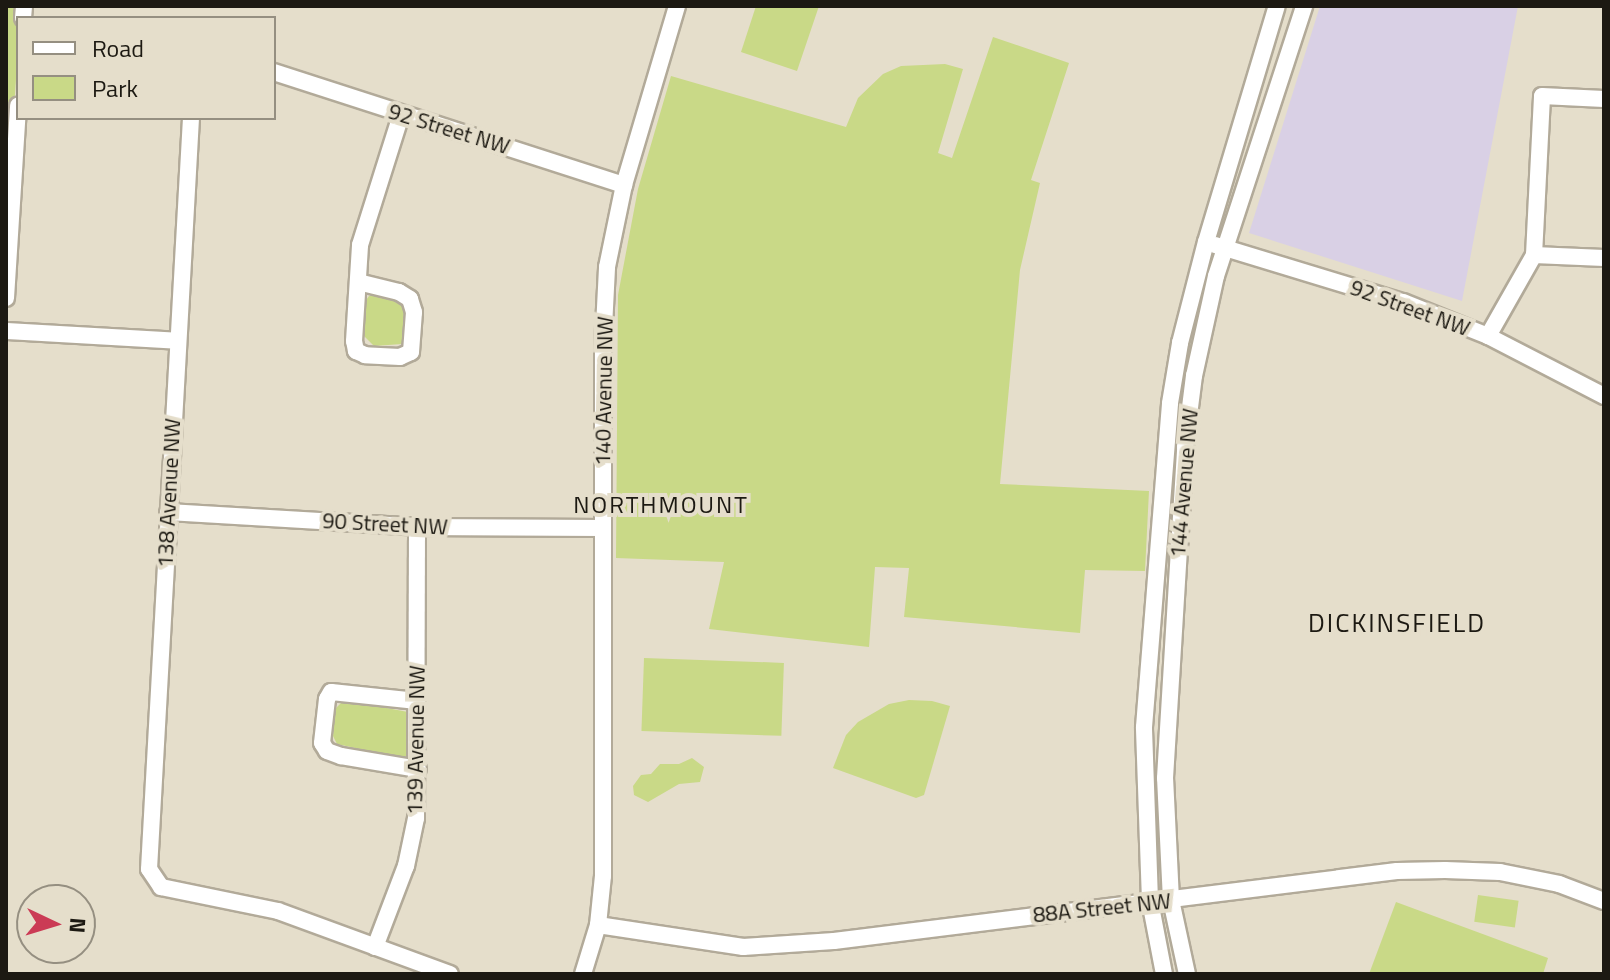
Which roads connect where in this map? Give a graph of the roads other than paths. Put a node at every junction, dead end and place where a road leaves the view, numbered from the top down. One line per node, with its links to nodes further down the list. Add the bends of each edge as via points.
1 (677, 6): 9 (street, 140 Avenue NW)
2 (1277, 6): 10 (street, 144 Avenue NW)
3 (1304, 6): 11 (street, 144 Avenue NW)
4 (276, 73): 6 (street, 92 Street NW)
5 (1604, 99): 12 (street, via 1542,96)
6 (401, 115): 9 (street, 92 Street NW); 14 (street, via 360,245)
7 (17, 120): 15 (street)
8 (191, 120): 18 (street, 138 Avenue NW)
9 (624, 185): 22 (street, 140 Avenue NW, via 607,267)
10 (1206, 242): 11 (street, 92 Street NW); 26 (street, 144 Avenue NW, via 1180,343 1163,467 1144,727)
11 (1225, 248): 17 (street, 92 Street NW, via 1403,302); 25 (street, 144 Avenue NW, via 1203,327 1185,447 1165,778)
12 (1534, 255): 13 (street); 17 (street)
13 (1604, 258)
14 (358, 282): 14 (street, via 356,351 400,357 411,352 410,299)
15 (6, 298)
16 (6, 331): 18 (street)
17 (1488, 336): 19 (street, 92 Street NW)
18 (178, 341): 20 (street, 138 Avenue NW)
19 (1604, 396)
20 (168, 512): 21 (street, 90 Street NW); 29 (street, 138 Avenue NW, via 149,869 161,887 278,911)
21 (417, 527): 22 (street, 90 Street NW); 23 (street, 139 Avenue NW)
22 (602, 528): 28 (street, 140 Avenue NW, via 603,876)
23 (417, 701): 24 (street, 139 Avenue NW); 24 (street, via 331,692 322,743 341,756)
24 (418, 769): 29 (street, 139 Avenue NW, via 416,818 406,866)
25 (1171, 900): 26 (street, 88A Street NW); 27 (street, 88A Street NW, via 1397,871 1445,870 1500,872 1559,884); 33 (street, 144 Avenue NW)
26 (1150, 901): 28 (street, 88A Street NW, via 834,941 743,947); 32 (street, 144 Avenue NW)
27 (1604, 901)
28 (598, 925): 31 (street, 140 Avenue NW)
29 (375, 947): 30 (street)
30 (450, 974)
31 (583, 974)
32 (1164, 974)
33 (1187, 974)

